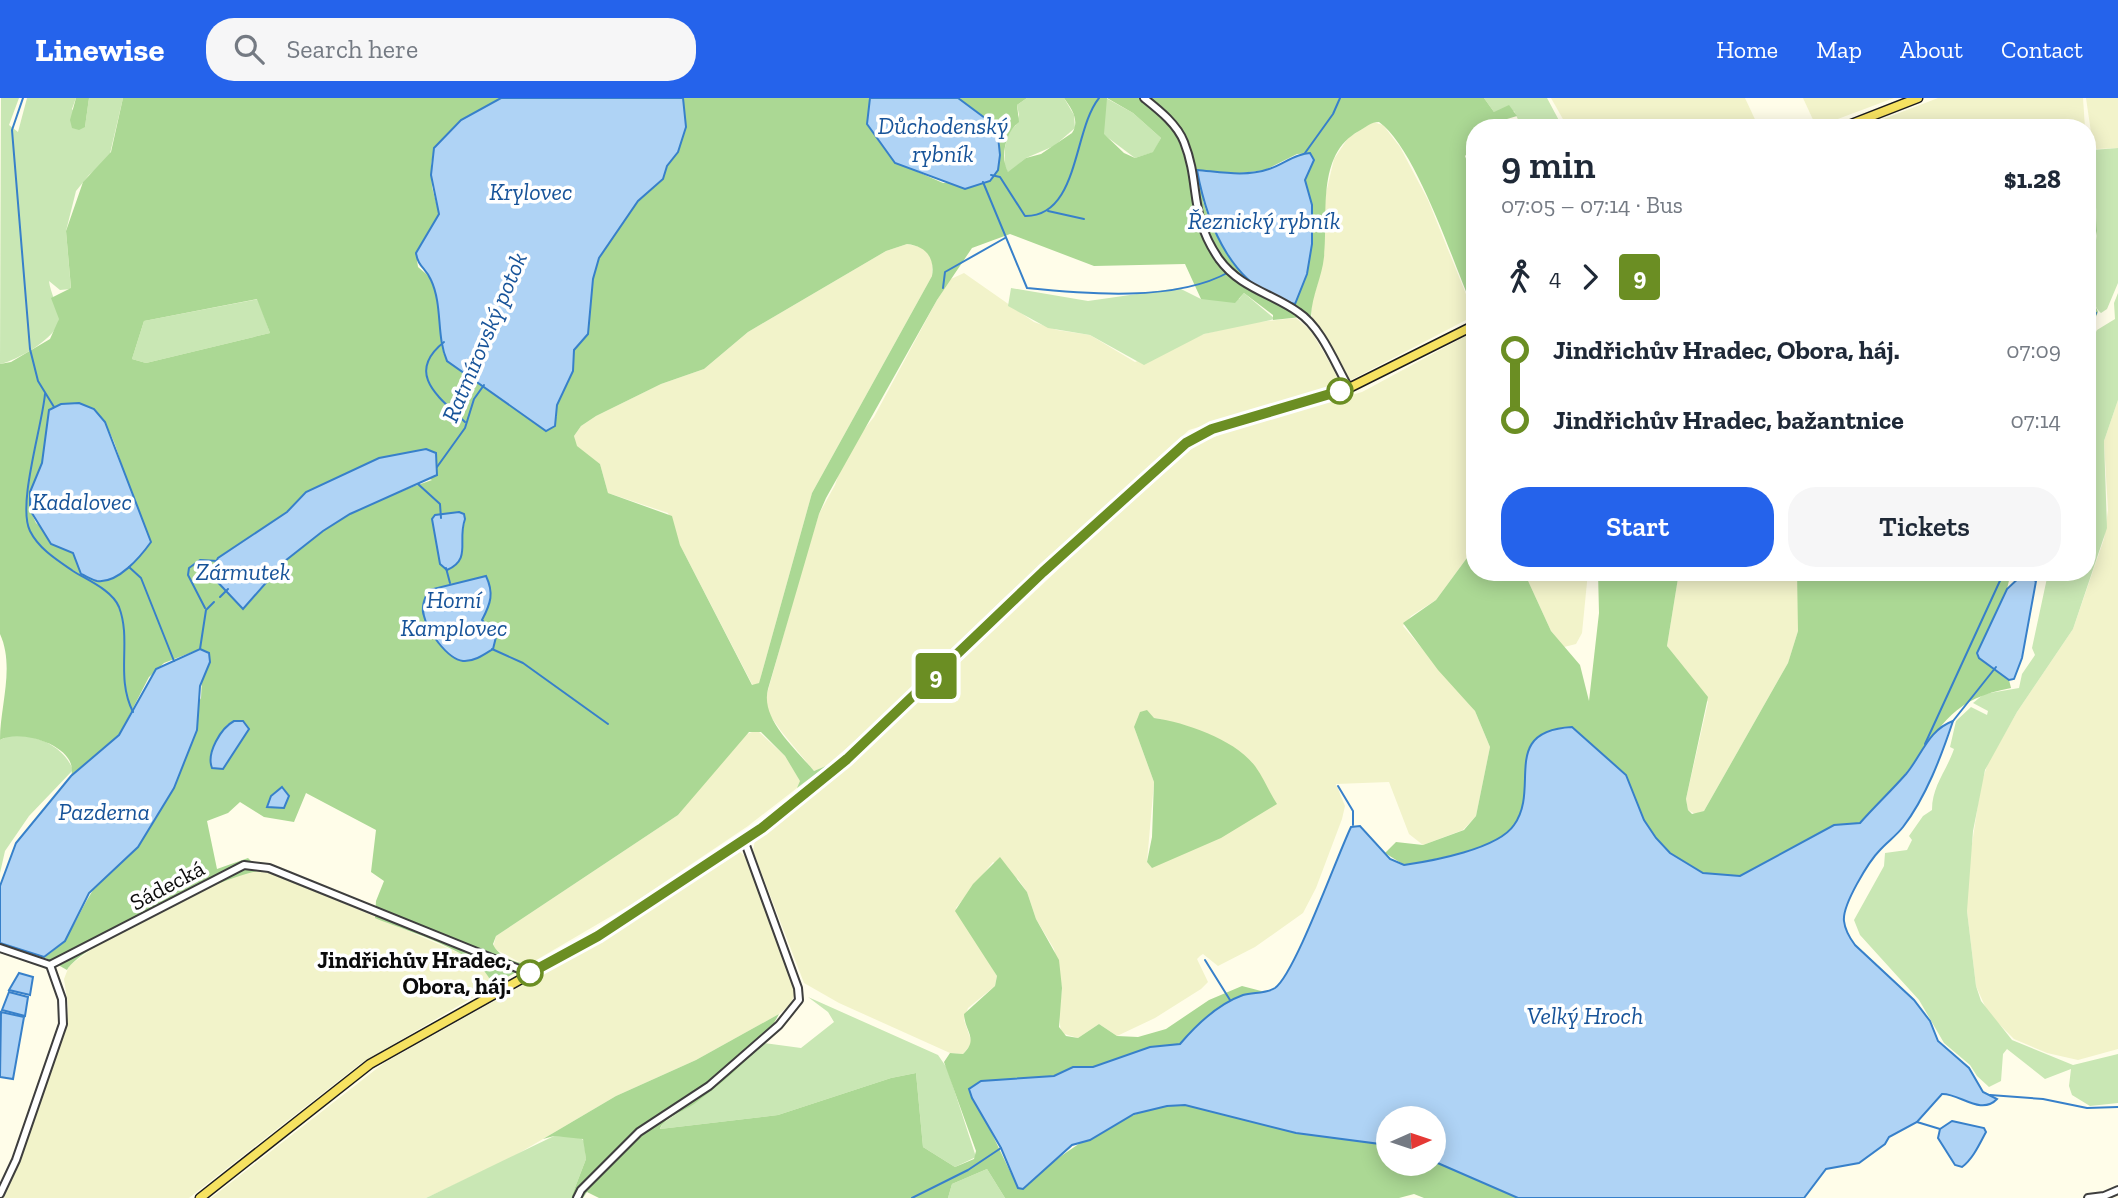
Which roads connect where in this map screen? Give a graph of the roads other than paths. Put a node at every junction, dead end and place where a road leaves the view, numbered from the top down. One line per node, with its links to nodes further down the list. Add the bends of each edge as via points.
1 (1144, 98): 5 (street, via 1178,131 1188,155 1202,229 1218,258 1234,278 1300,313 1318,334)
2 (1917, 98): 3 (main road)
3 (1864, 119)
4 (1466, 330): 5 (main road)
5 (1349, 388): 6 (main road, via 1212,429 1186,443 847,759)
6 (744, 840): 9 (main road, via 598,936); 13 (street, via 799,1000 779,1024 709,1086 639,1132)
7 (0, 948): 8 (street)
8 (50, 965): 9 (street, Sádecká, via 244,864 269,868); 11 (street, via 62,999 63,1024)
9 (529, 973): 12 (main road, via 370,1064)
10 (2118, 1190): 14 (street)
11 (0, 1194)
12 (200, 1198)
13 (577, 1198)
14 (2088, 1198)

